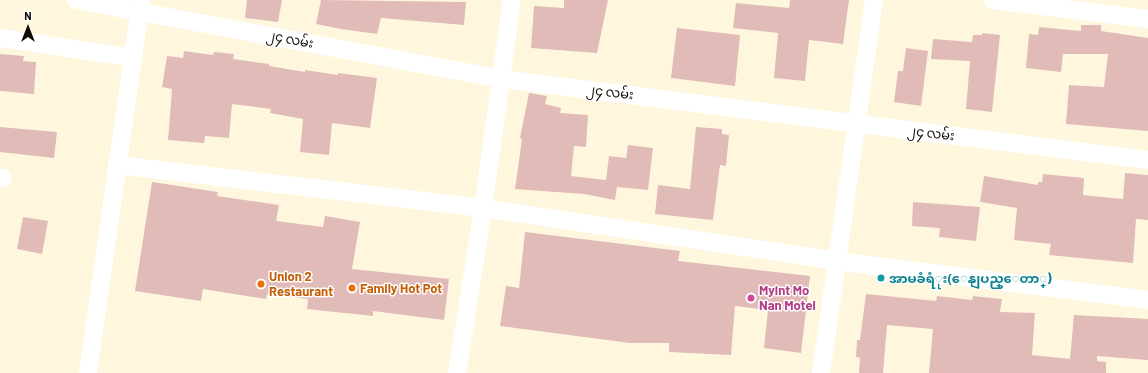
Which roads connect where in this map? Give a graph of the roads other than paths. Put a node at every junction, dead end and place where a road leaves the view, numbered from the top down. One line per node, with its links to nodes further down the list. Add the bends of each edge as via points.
1 (76, 0): 5 (street, ၂၄ လမ်း)
2 (512, 0): 9 (street)
3 (874, 0): 10 (street)
4 (993, 0): 6 (street)
5 (140, 5): 8 (street); 9 (street, ၂၄ လမ်း)
6 (1148, 19)
7 (0, 38): 8 (street)
8 (134, 58): 12 (street)
9 (502, 79): 10 (street, ၂၄ လမ်း); 13 (street)
10 (856, 124): 11 (street, ၂၄ လမ်း); 14 (street)
11 (1148, 160)
12 (117, 165): 13 (street); 16 (street)
13 (483, 208): 14 (street); 17 (street)
14 (836, 261): 15 (street); 18 (street)
15 (1148, 300)
16 (88, 373)
17 (456, 373)
18 (821, 373)

